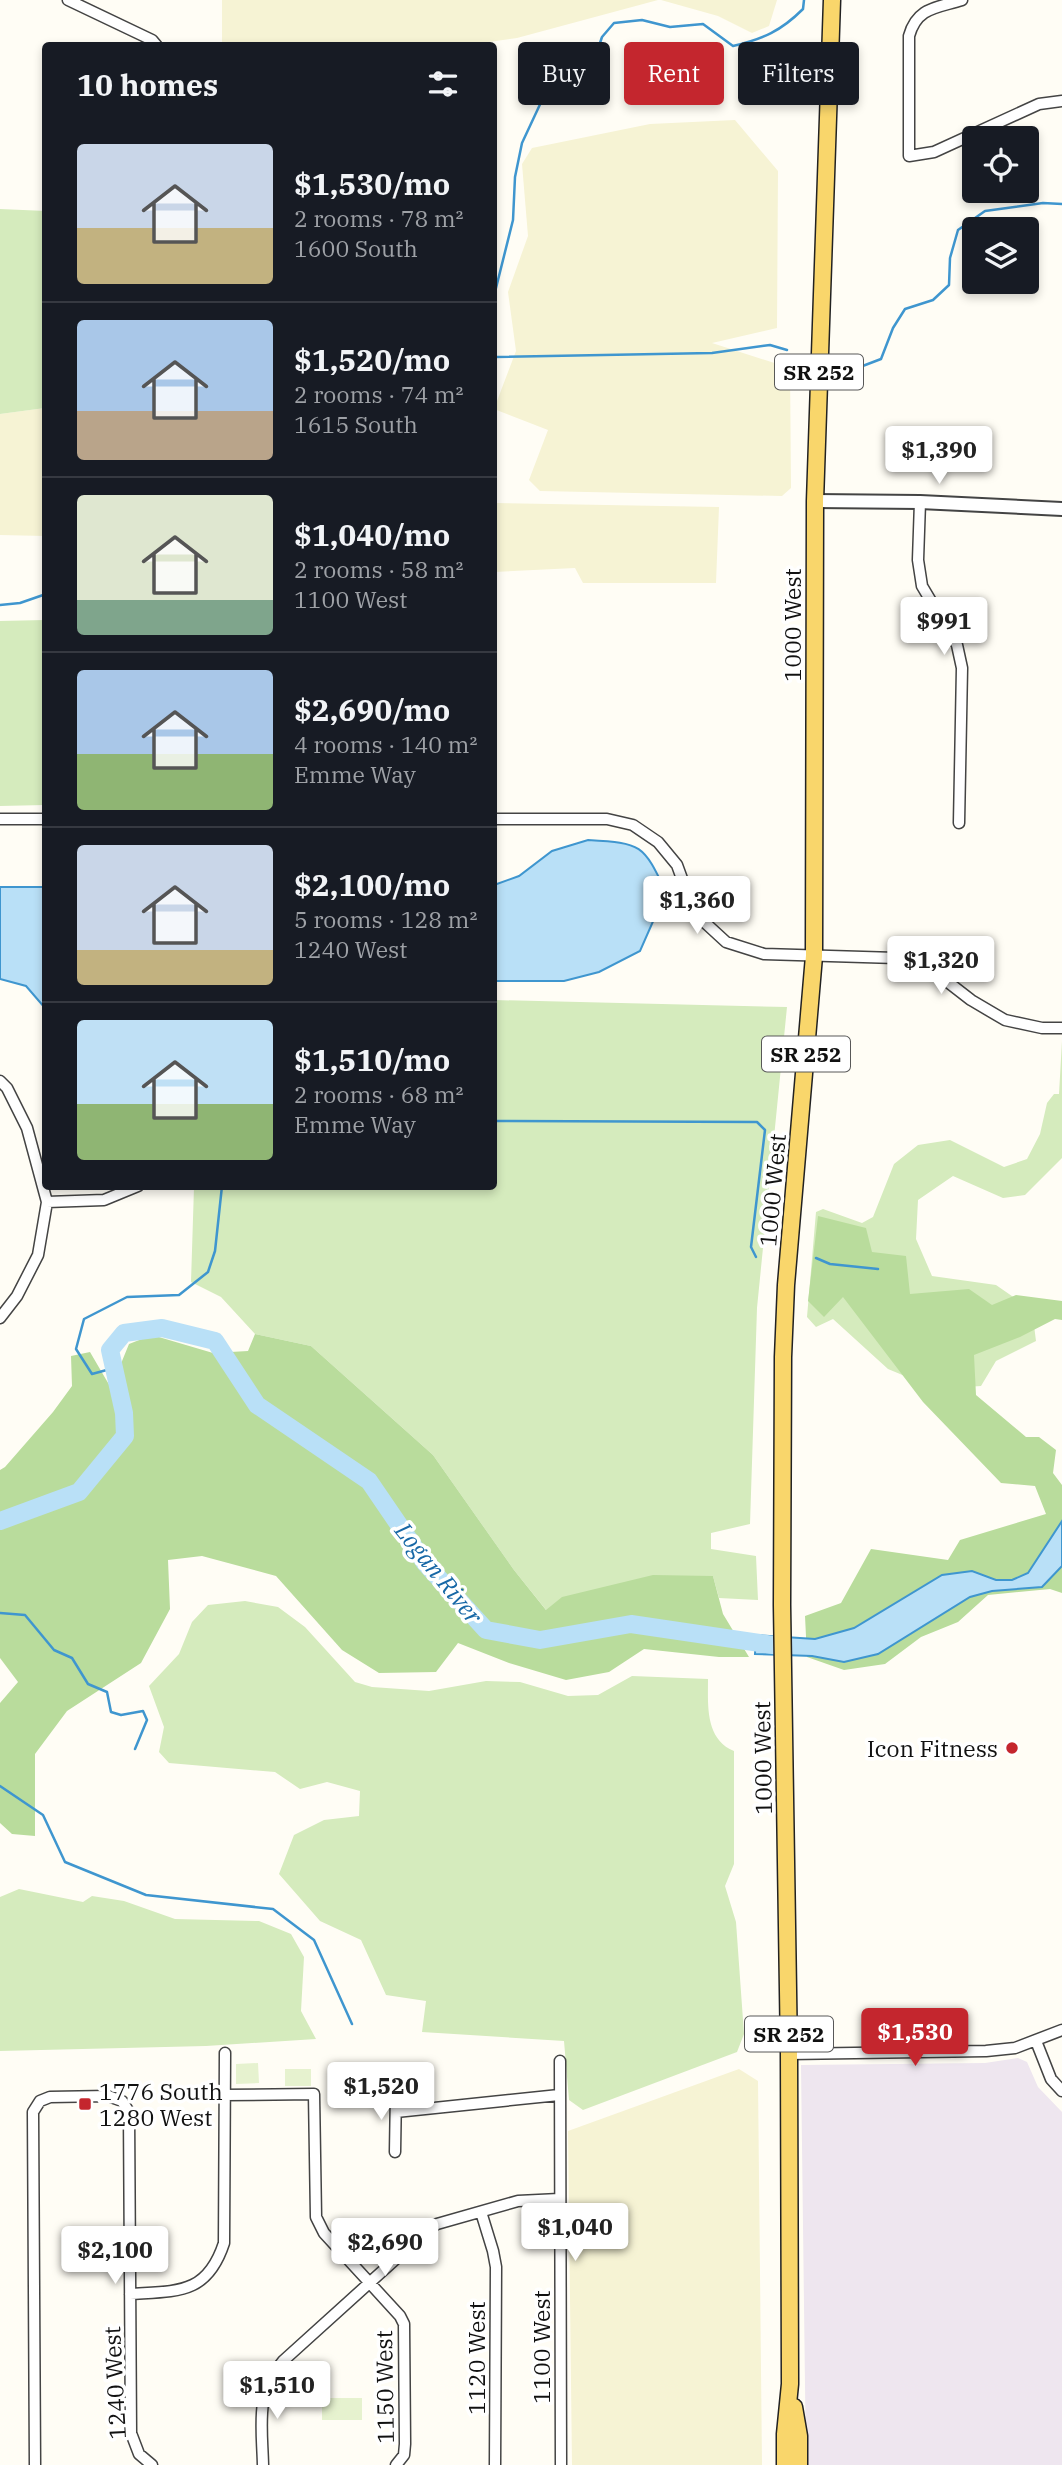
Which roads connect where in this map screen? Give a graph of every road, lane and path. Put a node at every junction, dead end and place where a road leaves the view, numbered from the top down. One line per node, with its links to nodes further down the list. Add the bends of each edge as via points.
1 (68, 0): 4 (street)
2 (832, 0): 6 (main road, 1000 West / SR 252)
3 (962, 0): 5 (street, via 926,11 913,21 909,36 909,156 934,152 1039,104)
4 (154, 42)
5 (1062, 101)
6 (815, 501): 7 (street); 13 (main road, 1000 West / SR 252)
7 (920, 502): 8 (street); 12 (street, via 922,586 957,645 962,667)
8 (1062, 509)
9 (0, 819): 10 (street)
10 (42, 819)
11 (497, 819): 13 (street, via 607,819 633,825 658,842 677,865 701,919 726,942 764,954)
12 (959, 823)
13 (814, 956): 14 (street, via 896,958 931,969 1005,1020); 24 (main road, 1000 West / SR 252, via 783,1357)
14 (1062, 1028)
15 (0, 1081): 16 (street, via 27,1128)
16 (42, 1184)
17 (44, 1190): 19 (street)
18 (128, 1190): 19 (street, via 104,1200)
19 (47, 1202): 20 (street, via 38,1255)
20 (0, 1318)
21 (1062, 2030): 22 (street)
22 (1036, 2042): 24 (street, via 986,2051); 27 (street, via 1051,2079)
23 (225, 2053): 28 (street)
24 (789, 2054): 36 (main road, 1000 West / SR 252)
25 (560, 2061): 29 (street, 1100 West)
26 (396, 2091): 30 (street)
27 (1062, 2091)
28 (224, 2095): 34 (street, 1150 West, via 314,2094 316,2217); 35 (street, via 224,2243 215,2264 201,2280 181,2291)
29 (559, 2095): 30 (street); 32 (street, 1100 West)
30 (396, 2112): 31 (street)
31 (395, 2152)
32 (559, 2199): 33 (street, via 518,2201); 42 (street, 1100 West)
33 (481, 2212): 34 (street, via 429,2229); 41 (street, 1120 West, via 496,2267)
34 (369, 2283): 37 (street, 1150 West, via 404,2324 405,2444); 40 (street, via 272,2373 261,2407)
35 (130, 2294): 38 (street, 1240 West, via 129,2112 122,2101 108,2096 40,2101 34,2109); 39 (street, 1240 West, via 131,2433 139,2454)
36 (790, 2384): 43 (main road, 1000 West / SR 252); 44 (main road, 1000 West / SR 252)
37 (398, 2462)
38 (35, 2465)
39 (152, 2465)
40 (263, 2465)
41 (495, 2465)
42 (561, 2465)
43 (788, 2465)
44 (800, 2465)

